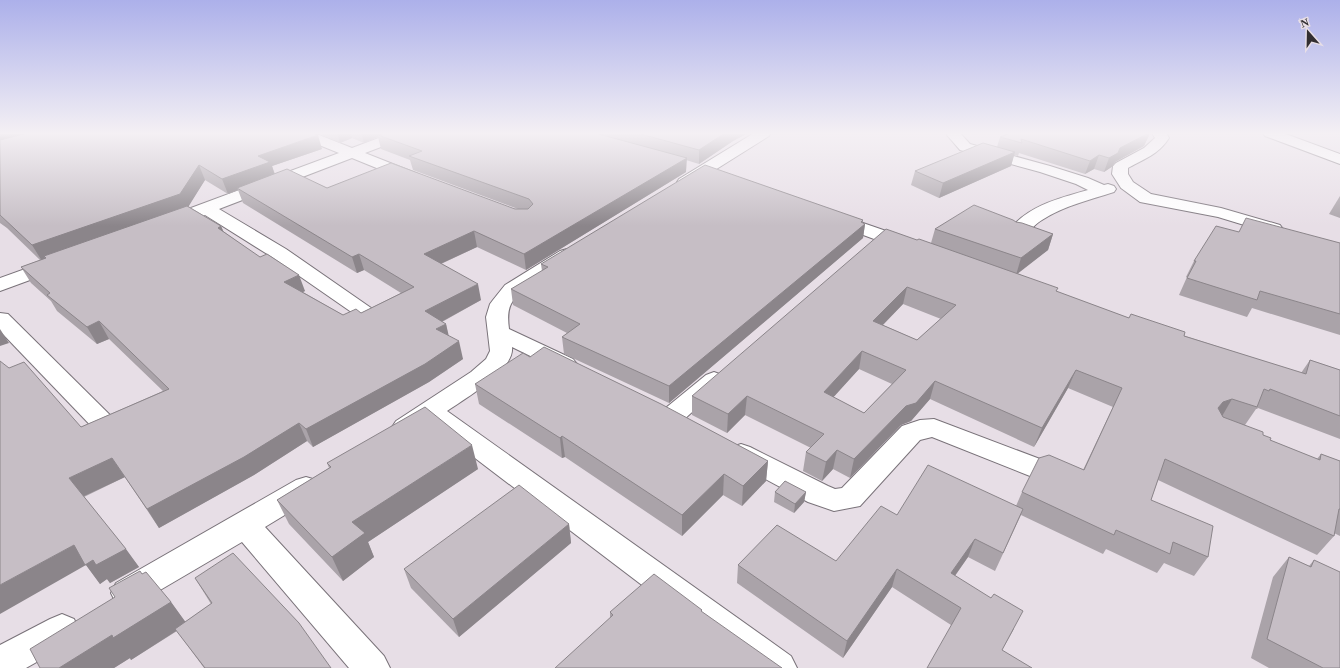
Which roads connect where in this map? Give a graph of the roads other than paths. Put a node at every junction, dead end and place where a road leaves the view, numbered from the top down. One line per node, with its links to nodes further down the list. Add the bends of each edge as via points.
1 (324, 164): 10 (street)
2 (378, 164): 6 (street)
3 (717, 164): 9 (street)
4 (1030, 164): 8 (street)
5 (1125, 164): 7 (street, via 1121,166 1120,174)
6 (423, 181)
7 (1127, 185): 8 (street); 15 (street, via 1146,198 1221,213)
8 (1101, 190): 13 (street, via 1056,205 1034,217)
9 (663, 195)
10 (206, 209): 12 (street); 21 (street, via 279,253)
11 (822, 214): 14 (street)
12 (155, 228)
13 (1017, 232)
14 (881, 235): 17 (street); 18 (street)
15 (1290, 235)
16 (584, 244): 23 (street, via 512,289 500,304)
17 (863, 251)
18 (926, 251)
19 (66, 260): 20 (street)
20 (0, 285)
21 (367, 314)
22 (0, 319): 28 (street)
23 (499, 332): 25 (street); 26 (street, via 501,351 495,363)
24 (731, 365): 27 (street)
25 (582, 373)
26 (430, 411): 29 (street); 38 (street)
27 (672, 417)
28 (105, 425)
29 (384, 440)
30 (721, 443): 31 (street, via 798,485 834,500 850,498 911,433 920,429 934,428)
31 (1030, 466)
32 (325, 476): 33 (street)
33 (245, 525): 34 (street); 37 (street)
34 (111, 602)
35 (84, 618): 36 (street)
36 (0, 663)
37 (372, 668)
38 (779, 668)

